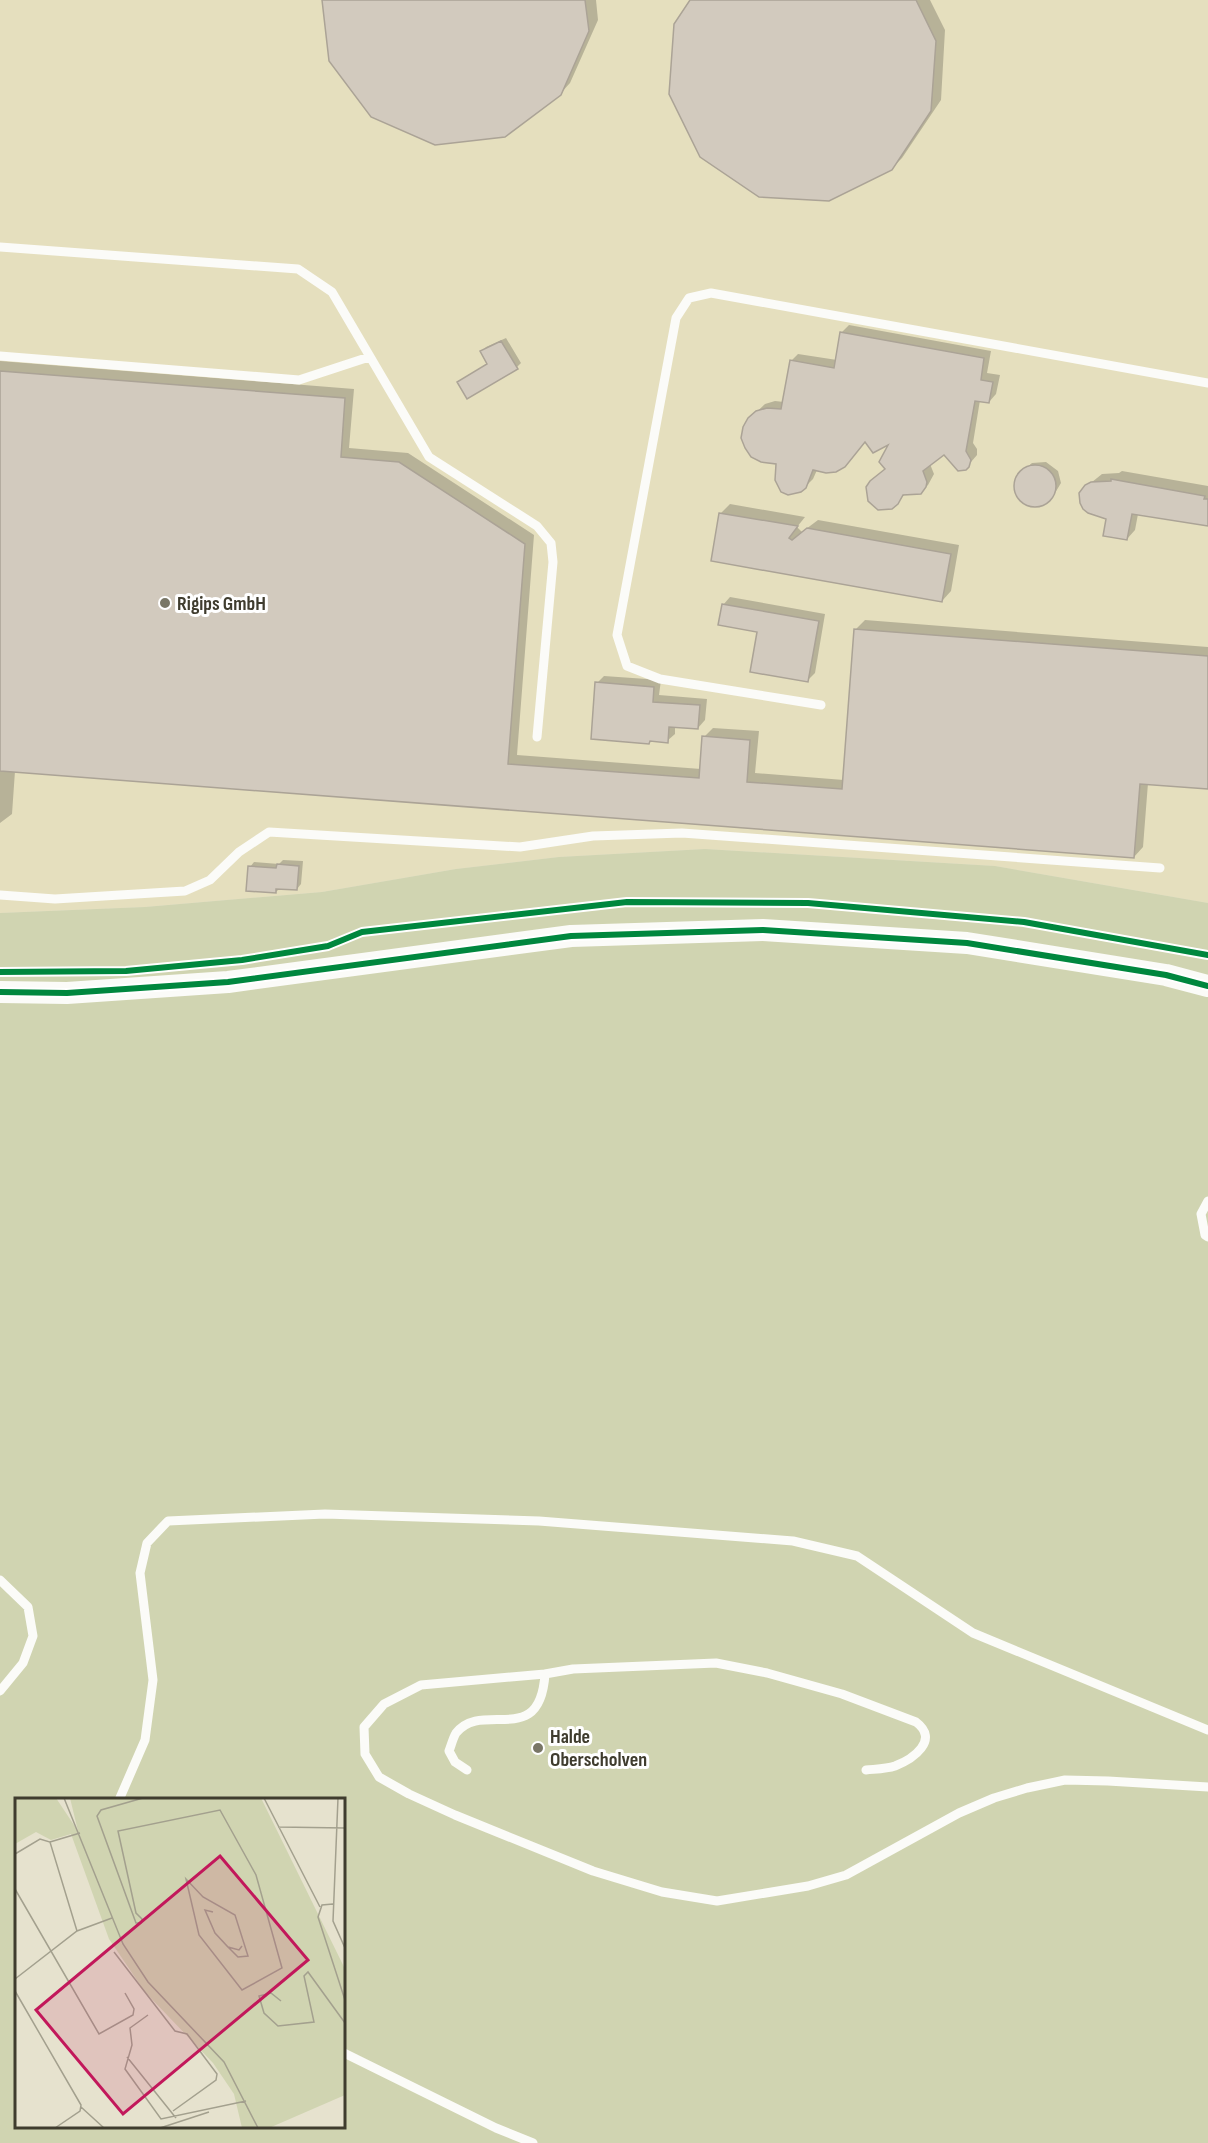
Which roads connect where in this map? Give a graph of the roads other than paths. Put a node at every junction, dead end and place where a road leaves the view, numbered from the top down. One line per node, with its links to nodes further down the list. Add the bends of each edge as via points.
1 (0, 247): 3 (lane, via 298,269 332,292)
2 (0, 356): 3 (lane, via 299,380)
3 (369, 357): 6 (lane, via 429,457 537,526 551,543 553,562)
4 (1208, 383): 5 (lane, via 711,292 689,298 676,318 617,635 627,666 660,680)
5 (821, 705)
6 (537, 737)
7 (1160, 868): 8 (lane, via 682,833 593,836 520,847 269,832 239,852 210,880 184,891 55,899)
8 (0, 895)
9 (1208, 986): 10 (street, via 1166,975 967,943 763,930 571,936 228,982 67,993)
10 (0, 992)
11 (1208, 1201): 12 (lane, via 1201,1214)
12 (1208, 1237)
13 (0, 1580): 15 (lane, via 28,1607 33,1636 23,1664)
14 (545, 1674): 17 (lane, via 544,1691 537,1707 524,1717 471,1723 456,1734 449,1751 455,1762); 18 (lane, via 573,1669 716,1663 842,1694 922,1727 926,1734 919,1751 896,1765); 19 (lane, via 420,1685 384,1704 364,1727 365,1754 379,1777 455,1815 593,1871 662,1892 717,1901 808,1886 846,1875 959,1813 1027,1788 1065,1780)
15 (0, 1691)
16 (1208, 1730): 20 (lane, via 973,1633 857,1556 793,1541 539,1521 324,1514 168,1521 147,1543 140,1573 153,1680 145,1740)
17 (467, 1770)
18 (866, 1770)
19 (1208, 1787)
20 (120, 1798)
21 (345, 2053): 22 (lane)
22 (533, 2143)

